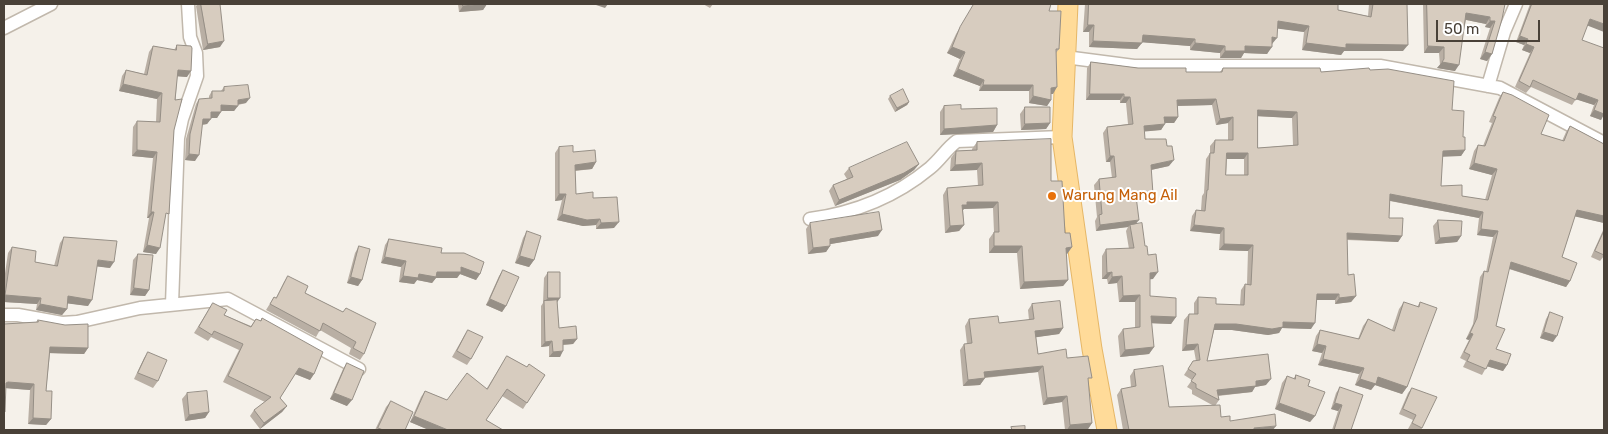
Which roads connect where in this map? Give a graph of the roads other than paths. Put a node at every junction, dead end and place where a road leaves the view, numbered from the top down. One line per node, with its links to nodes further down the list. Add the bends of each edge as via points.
1 (51, 4): 5 (street)
2 (188, 4): 11 (street, via 197,76 178,138)
3 (1068, 4): 6 (main road)
4 (1516, 4): 7 (street)
5 (4, 28)
6 (1065, 57): 7 (street, via 1134,66 1380,66); 8 (main road)
7 (1488, 86): 9 (street, via 1511,92)
8 (1062, 137): 10 (street, via 957,141 928,170 882,198 847,213); 14 (main road, via 1092,349)
9 (1604, 143)
10 (810, 219)
11 (172, 304): 12 (street, via 62,323); 13 (street, via 228,299)
12 (4, 315)
13 (359, 369)
14 (1107, 430)

